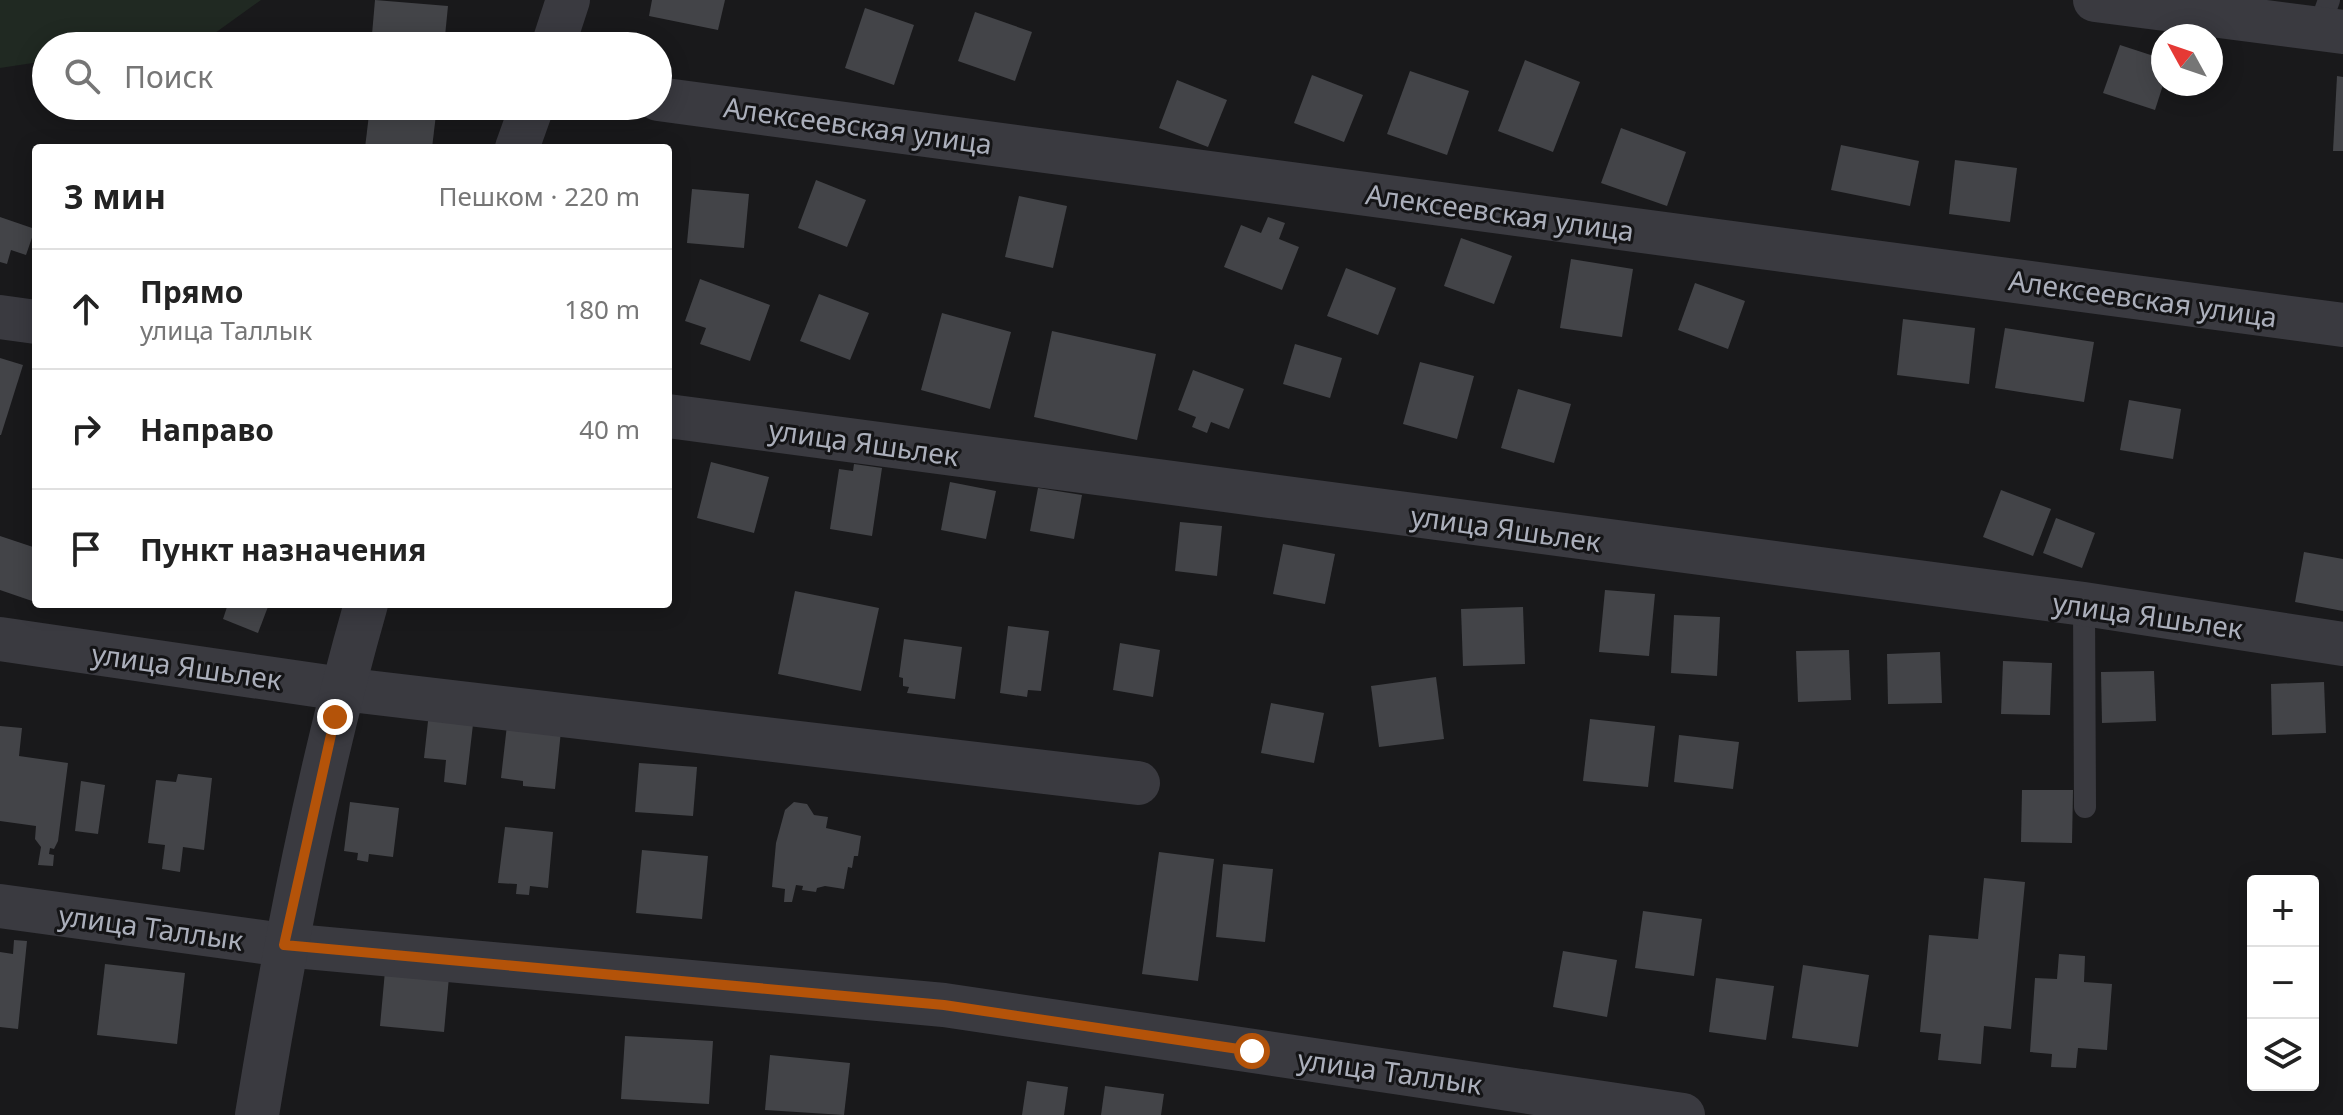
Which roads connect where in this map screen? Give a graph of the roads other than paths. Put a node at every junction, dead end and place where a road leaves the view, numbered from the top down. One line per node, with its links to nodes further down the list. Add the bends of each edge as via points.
1 (568, 0): 5 (street)
2 (2095, 0): 3 (street)
3 (2207, 8): 4 (street)
4 (2330, 20)
5 (558, 32)
6 (672, 101): 11 (street, Алексеевская улица)
7 (527, 120): 8 (street)
8 (518, 144)
9 (0, 317): 10 (street)
10 (32, 321)
11 (2343, 325)
12 (672, 417): 13 (street, улица Яшьлек)
13 (2084, 604): 16 (street, улица Яшьлек); 19 (lane)
14 (365, 608): 17 (street)
15 (0, 639): 17 (street, улица Яшьлек)
16 (2343, 644)
17 (342, 689): 18 (street, улица Яшьлек); 21 (street)
18 (1138, 783)
19 (2085, 807)
20 (0, 906): 21 (street, улица Таллык)
21 (284, 945): 22 (street); 23 (street, улица Таллык, via 944,1005)
22 (257, 1115)
23 (1683, 1115)

